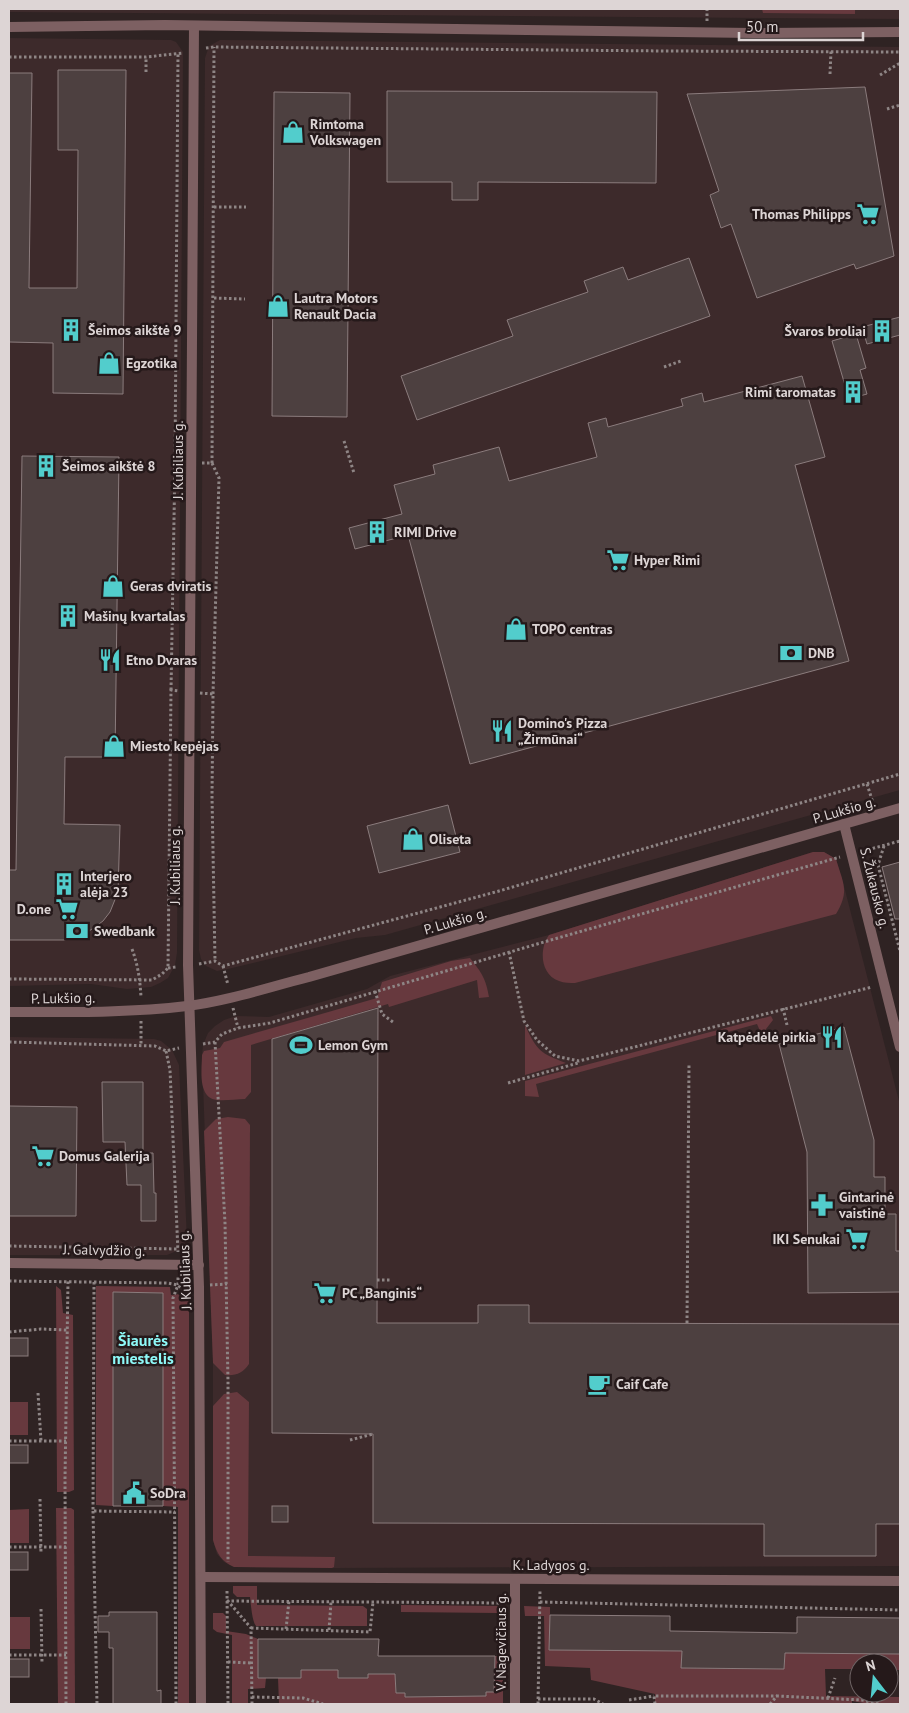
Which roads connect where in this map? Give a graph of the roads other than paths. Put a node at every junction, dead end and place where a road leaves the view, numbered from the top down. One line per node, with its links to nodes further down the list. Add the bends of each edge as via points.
1 (9, 26): 2 (street)
2 (194, 26): 3 (street); 6 (street, J. Kubiliaus g.)
3 (900, 32)
4 (900, 808): 5 (street, P. Lukšio g.)
5 (844, 824): 6 (street, P. Lukšio g., via 309,977); 8 (street, S. Žukausko g.)
6 (189, 1006): 7 (street, P. Lukšio g.); 10 (street, J. Kubiliaus g.)
7 (9, 1012)
8 (900, 1046)
9 (9, 1263): 10 (street, J. Galvydžio g.)
10 (199, 1266): 11 (street, J. Kubiliaus g.)
11 (201, 1577): 12 (street, K. Ladygos g.); 14 (street, J. Kubiliaus g.)
12 (515, 1579): 13 (street, K. Ladygos g.); 15 (street, V. Nagevičiaus g.)
13 (900, 1581)
14 (201, 1704)
15 (515, 1704)

